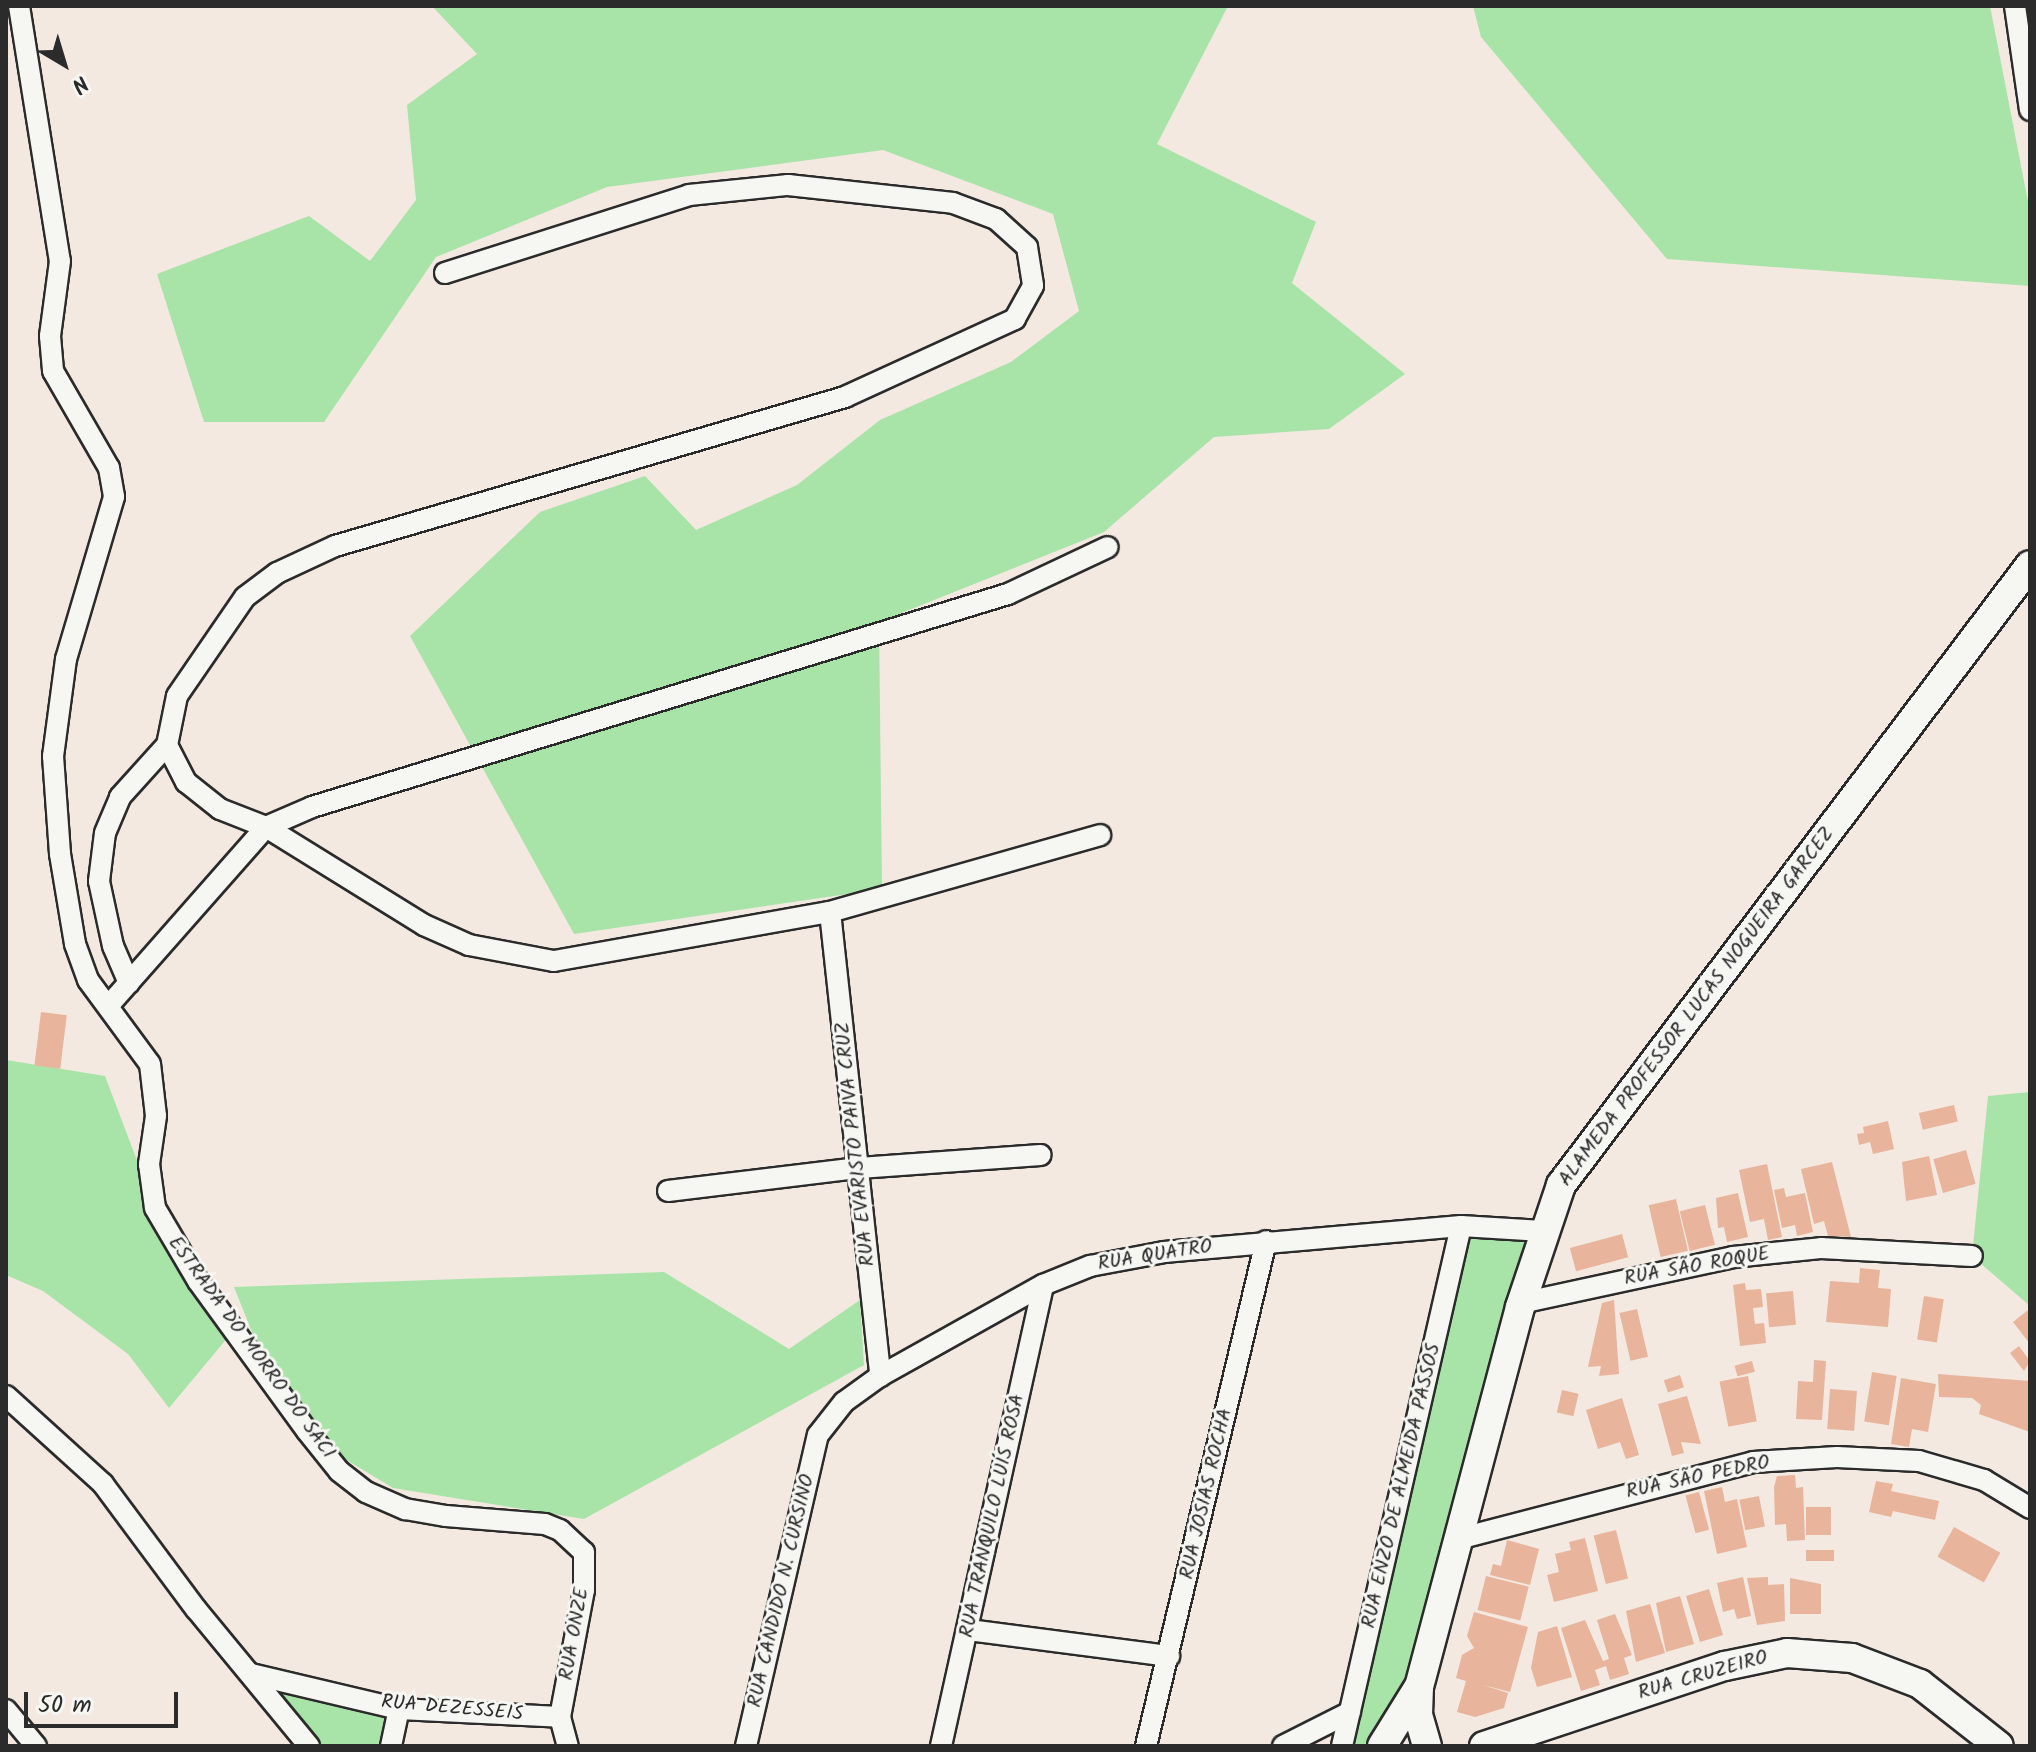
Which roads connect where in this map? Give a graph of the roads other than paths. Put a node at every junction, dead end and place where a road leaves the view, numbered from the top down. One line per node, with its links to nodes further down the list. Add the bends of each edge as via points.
1 (19, 6): 12 (street, ESTRADA DO MORRO DO SACI, via 60,261 50,336 53,371 109,468 114,497 66,659 53,756 60,854 75,944 88,980)
2 (2015, 6): 3 (street)
3 (2030, 110)
4 (445, 273): 7 (street, via 689,195 788,185 953,203 996,219 1027,247 1033,286 1015,319 845,397 335,546 277,573 245,597 216,633 177,696)
5 (1108, 547): 8 (street, via 1008,594 312,807)
6 (2030, 565): 17 (main road, ALAMEDA PROFESSOR LUCAS NOGUEIRA GARCEZ, via 1561,1185)
7 (167, 745): 8 (street, via 186,782 220,809); 11 (street, via 120,797 105,833 99,881 113,946)
8 (266, 827): 10 (street, via 424,925 469,945 513,956 554,961 591,957); 11 (street)
9 (1100, 835): 10 (street)
10 (830, 912): 14 (street, RUA EVARISTO PAIVA CRUZ)
11 (129, 983): 12 (street)
12 (110, 1004): 27 (street, ESTRADA DO MORRO DO SACI, via 150,1064 154,1081 149,1164 160,1218 198,1281 339,1471 366,1492 405,1509 545,1524)
13 (1041, 1155): 14 (street)
14 (859, 1168): 15 (street); 22 (street, RUA EVARISTO PAIVA CRUZ)
15 (668, 1191)
16 (1461, 1226): 17 (street, RUA QUATRO); 18 (street, RUA QUATRO); 34 (street, RUA ENZO DE ALMEIDA PASSOS)
17 (1543, 1231): 21 (main road, ALAMEDA PROFESSOR LUCAS NOGUEIRA GARCEZ)
18 (1266, 1241): 20 (street, RUA QUATRO, via 1090,1266); 29 (street, RUA JOSIAS ROCHA)
19 (1972, 1256): 21 (street, RUA SÃO ROQUE, via 1821,1248 1733,1257)
20 (1043, 1285): 22 (street, RUA QUATRO); 28 (street, RUA TRANQUILO LUÍS ROSA)
21 (1521, 1303): 26 (main road, ALAMEDA PROFESSOR LUCAS NOGUEIRA GARCEZ)
22 (880, 1376): 24 (street, RUA QUATRO, via 844,1402)
23 (6, 1396): 30 (street, via 103,1484)
24 (818, 1435): 39 (street, RUA CANDIDO N. CURSINO)
25 (2030, 1508): 26 (street, RUA SÃO PEDRO, via 1984,1480 1919,1461 1837,1457 1753,1462)
26 (1458, 1539): 31 (main road, ALAMEDA PROFESSOR LUCAS NOGUEIRA GARCEZ)
27 (584, 1552): 35 (street, RUA ONZE, via 584,1590)
28 (969, 1630): 29 (street); 44 (street, RUA TRANQUILO LUÍS ROSA)
29 (1169, 1656): 45 (street, RUA JOSIAS ROCHA)
30 (251, 1674): 32 (street, RUA DEZESSEIS); 41 (street)
31 (1419, 1687): 36 (main road, ALAMEDA PROFESSOR LUCAS NOGUEIRA GARCEZ); 37 (main road, ALAMEDA PROFESSOR LUCAS NOGUEIRA GARCEZ)
32 (399, 1709): 35 (street, RUA DEZESSEIS); 42 (street)
33 (6, 1710): 40 (street)
34 (1350, 1712): 38 (street); 47 (street, RUA ENZO DE ALMEIDA PASSOS)
35 (560, 1717): 43 (street)
36 (1387, 1737): 37 (main road, via 1406,1722)
37 (1425, 1737): 48 (main road)
38 (1314, 1742): 46 (street)
39 (748, 1744)
40 (36, 1746)
41 (309, 1746)
42 (391, 1746)
43 (568, 1746)
44 (941, 1746)
45 (1146, 1746)
46 (1283, 1746)
47 (1342, 1746)
48 (1449, 1746)
49 (1484, 1746): 50 (main road, RUA CRUZEIRO, via 1725,1666 1787,1653 1852,1658 1920,1684)
50 (1999, 1746)

